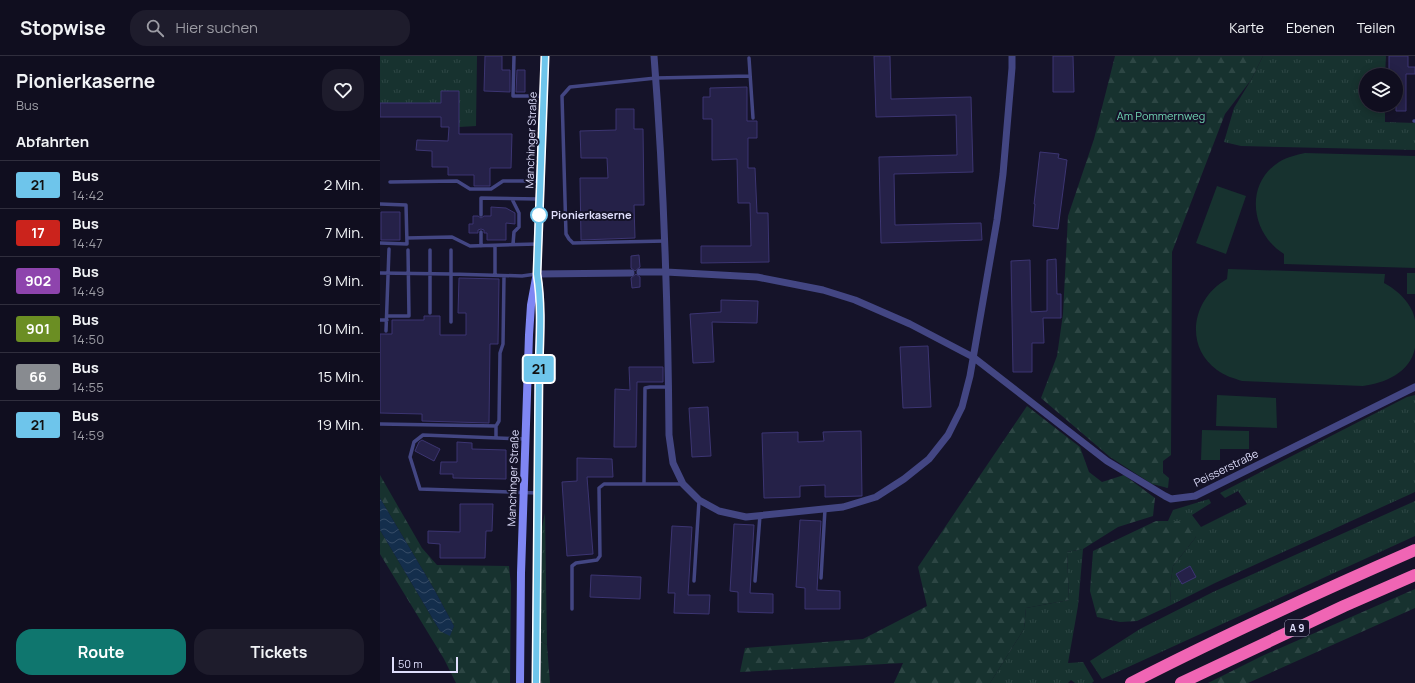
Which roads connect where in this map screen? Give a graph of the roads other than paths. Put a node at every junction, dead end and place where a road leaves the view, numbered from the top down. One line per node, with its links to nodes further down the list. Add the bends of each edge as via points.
1 (514, 56): 8 (lane, via 513,96)
2 (545, 56): 8 (main road, Manchinger Straße)
3 (654, 56): 7 (street)
4 (1012, 56): 44 (street, via 997,220)
5 (749, 58): 6 (lane)
6 (750, 76): 7 (lane); 9 (lane)
7 (656, 78): 18 (street); 18 (lane, via 570,86 562,96 566,234 573,243)
8 (544, 96): 10 (main road, Manchinger Straße)
9 (753, 118)
10 (540, 181): 11 (lane, via 503,180 491,189 470,189 456,181); 13 (main road, Manchinger Straße)
11 (390, 182)
12 (512, 199): 13 (lane); 15 (lane, via 481,198); 20 (lane, via 519,213 519,227 514,232)
13 (539, 199): 21 (main road, Manchinger Straße)
14 (380, 204): 17 (lane, via 406,205)
15 (481, 215)
16 (481, 232): 22 (lane)
17 (407, 238): 19 (lane, via 407,244); 22 (lane, via 452,237 470,246)
18 (665, 241): 29 (street)
19 (380, 243)
20 (513, 244): 21 (lane); 23 (lane)
21 (539, 244): 36 (main road, Manchinger Straße)
22 (481, 246): 23 (lane)
23 (495, 246): 37 (lane)
24 (388, 250): 31 (lane)
25 (408, 250): 32 (lane)
26 (430, 250): 33 (lane)
27 (451, 250): 35 (lane)
28 (640, 272): 29 (street, Peisserstraße)
29 (666, 272): 44 (street, Peisserstraße, via 757,277 823,290 855,300 910,324); 45 (street)
30 (380, 273): 31 (lane)
31 (388, 273): 32 (lane); 40 (lane)
32 (408, 273): 33 (lane); 40 (lane, via 409,316)
33 (430, 273): 35 (lane); 39 (lane)
34 (631, 273): 36 (street)
35 (451, 274): 37 (lane); 42 (lane)
36 (537, 274): 38 (lane); 50 (main road, Manchinger Straße, via 531,305); 54 (main road, Manchinger Straße, via 541,332)
37 (495, 275): 38 (lane)
38 (504, 276): 48 (lane, via 499,421)
39 (430, 313)
40 (387, 318): 41 (lane); 43 (lane)
41 (380, 320)
42 (451, 322)
43 (386, 331)
44 (973, 357): 46 (street, Peisserstraße, via 1107,461 1170,499 1195,496); 56 (street, via 962,408 948,435 929,459 876,497)
45 (668, 387): 51 (lane, via 645,388); 52 (street, via 669,435 673,463)
46 (1415, 388)
47 (380, 424): 48 (lane)
48 (496, 426): 49 (lane)
49 (496, 438): 50 (lane); 53 (lane, via 423,435 414,442 410,457 420,489)
50 (525, 440): 53 (main road, Manchinger Straße)
51 (644, 484): 52 (lane); 63 (lane, via 604,484 599,488 600,556 598,560 576,563 572,566)
52 (683, 484): 55 (street)
53 (524, 492): 54 (lane); 64 (main road, Manchinger Straße)
54 (537, 493): 65 (main road, Manchinger Straße)
55 (699, 500): 57 (street, via 719,511 746,517); 61 (lane)
56 (825, 509): 57 (street); 60 (lane)
57 (760, 515): 62 (lane)
58 (1415, 550): 66 (highway, A 9, via 1193,651)
59 (1415, 575): 67 (highway, A 9)
60 (821, 578)
61 (694, 581)
62 (755, 581)
63 (572, 609)
64 (520, 683)
65 (536, 683)
66 (1131, 683)
67 (1181, 683)

